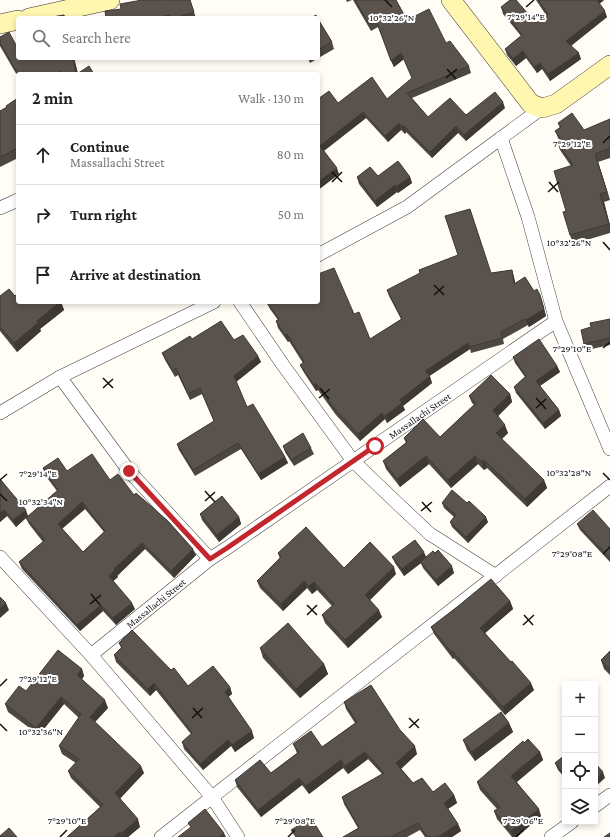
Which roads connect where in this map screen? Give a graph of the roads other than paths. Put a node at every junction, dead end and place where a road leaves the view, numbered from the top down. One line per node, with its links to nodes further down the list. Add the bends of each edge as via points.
1 (110, 0): 3 (street)
2 (451, 0): 7 (street, via 530,104)
3 (38, 16)
4 (16, 20): 5 (street)
5 (0, 24)
6 (610, 65): 7 (street, via 556,104)
7 (542, 108): 8 (street)
8 (501, 138): 11 (street, via 407,207); 14 (street, via 528,217)
9 (16, 201): 10 (street)
10 (0, 208)
11 (320, 254)
12 (210, 304): 15 (street)
13 (241, 304): 18 (street)
14 (556, 321): 17 (street); 18 (street, Massallachi Street)
15 (60, 377): 16 (street); 21 (street, via 129,471)
16 (0, 413)
17 (610, 449)
18 (353, 461): 21 (street, Massallachi Street); 22 (street, via 430,534)
19 (610, 486): 22 (street)
20 (0, 557): 23 (street)
21 (210, 559): 23 (street, Massallachi Street)
22 (496, 576): 25 (street)
23 (91, 655): 25 (street)
24 (610, 795): 26 (street)
25 (212, 797): 28 (street); 29 (street)
26 (598, 804)
27 (568, 825): 30 (street)
28 (161, 837)
29 (238, 837)
30 (551, 837)

